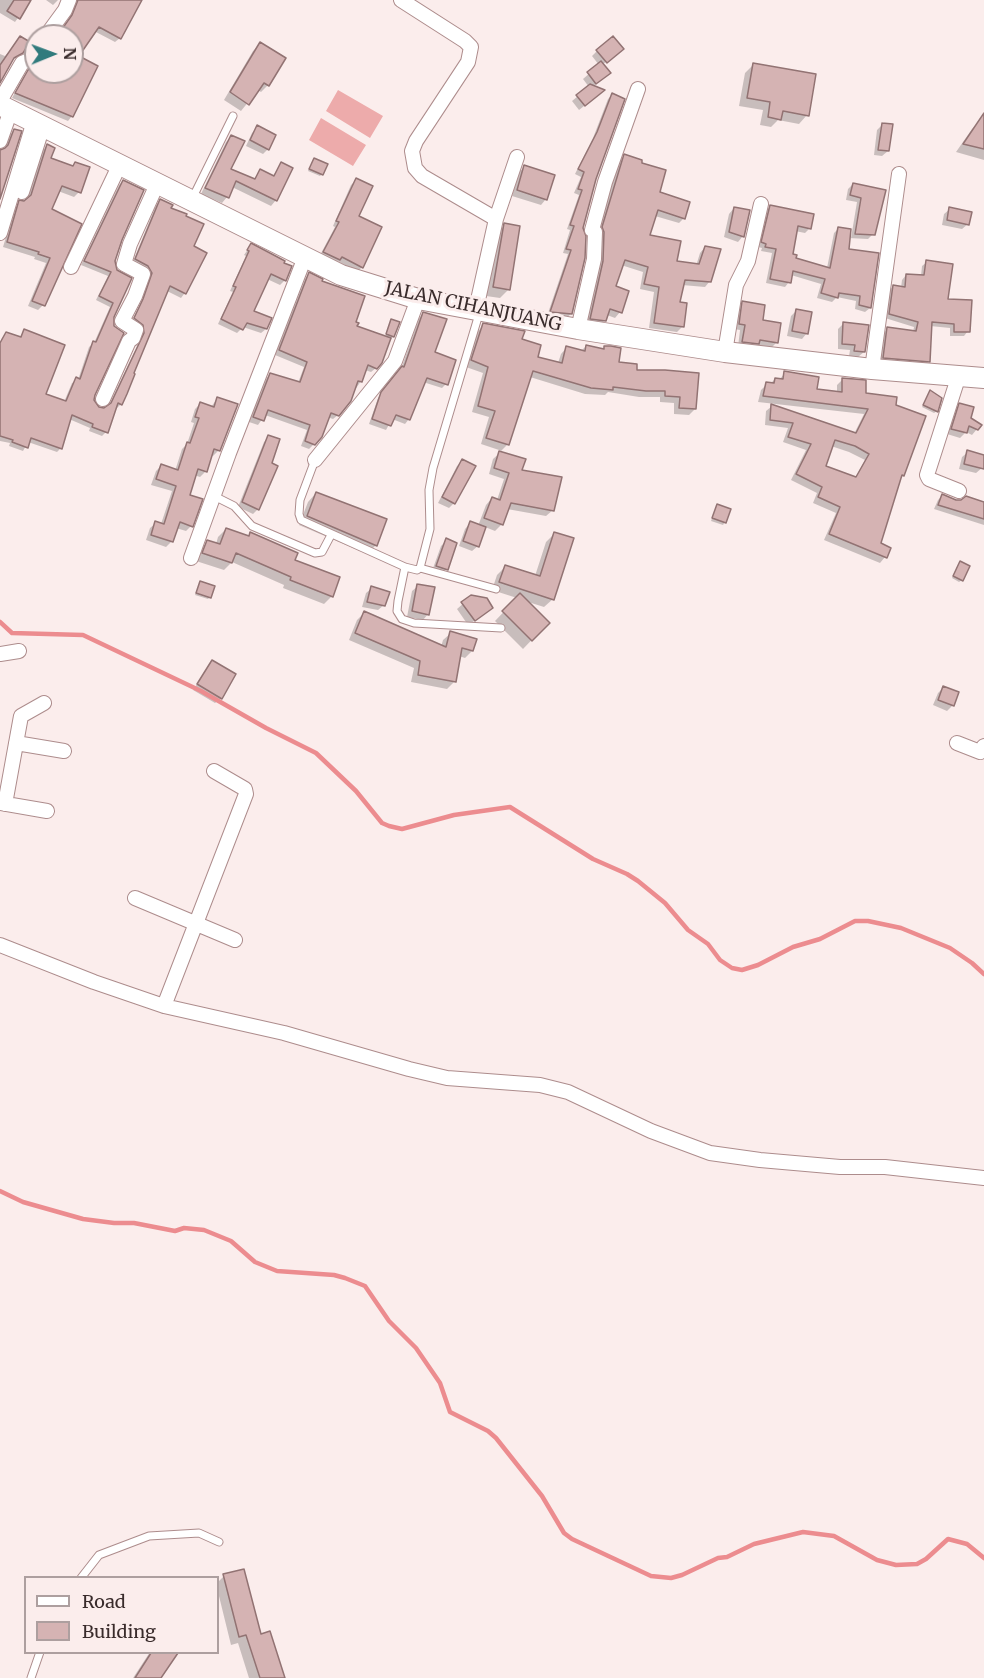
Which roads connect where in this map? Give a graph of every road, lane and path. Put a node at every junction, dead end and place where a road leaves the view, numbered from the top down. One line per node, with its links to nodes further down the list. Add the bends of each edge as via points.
1 (69, 0): 3 (street)
2 (401, 0): 17 (street, via 471,47 468,62 416,141 412,151 415,168 422,176)
3 (55, 24)
4 (24, 62): 6 (street)
5 (638, 89): 23 (street, via 592,230 594,259)
6 (4, 105): 8 (main road, JALAN CIHANJUANG); 9 (street)
7 (233, 116): 14 (lane)
8 (39, 123): 11 (main road, JALAN CIHANJUANG); 16 (street); 18 (street)
9 (0, 141)
10 (517, 158): 17 (street)
11 (120, 164): 13 (main road, JALAN CIHANJUANG); 20 (street)
12 (899, 174): 25 (street)
13 (158, 182): 14 (main road, JALAN CIHANJUANG); 28 (street, via 124,264 143,274 122,321 136,330)
14 (192, 199): 19 (main road, JALAN CIHANJUANG)
15 (761, 204): 24 (street, via 748,261 734,294)
16 (15, 213)
17 (496, 219): 22 (street)
18 (0, 233)
19 (305, 257): 21 (main road, JALAN CIHANJUANG, via 341,275); 31 (street)
20 (71, 267)
21 (418, 299): 22 (main road, JALAN CIHANJUANG); 29 (street, via 395,362)
22 (478, 310): 23 (main road, JALAN CIHANJUANG); 35 (lane, via 433,468 430,529)
23 (578, 329): 24 (main road, JALAN CIHANJUANG)
24 (725, 352): 25 (main road, JALAN CIHANJUANG)
25 (872, 369): 26 (main road, JALAN CIHANJUANG)
26 (960, 375): 27 (main road, JALAN CIHANJUANG); 30 (street, via 927,475)
27 (984, 378)
28 (103, 399)
29 (315, 460): 32 (lane, via 300,500 300,518)
30 (959, 490)
31 (213, 496): 32 (lane, via 234,506 252,526 315,554 322,552); 33 (street)
32 (331, 535): 34 (lane)
33 (191, 558)
34 (405, 567): 35 (lane); 37 (lane, via 397,611 402,619)
35 (420, 568): 36 (lane)
36 (496, 590)
37 (501, 628)
38 (19, 651): 39 (street)
39 (0, 654)
40 (44, 703): 41 (street, via 21,716)
41 (16, 743): 44 (street); 46 (street)
42 (957, 743): 43 (street, via 980,752)
43 (984, 746)
44 (64, 751)
45 (214, 771): 49 (street, via 245,789 246,794)
46 (3, 804): 47 (street)
47 (47, 811)
48 (135, 898): 49 (street)
49 (195, 924): 50 (street); 52 (street)
50 (235, 940)
51 (0, 945): 52 (street)
52 (164, 1006): 53 (street, via 284,1033 437,1076 540,1084 568,1092 711,1154)
53 (984, 1178)
54 (219, 1542): 55 (lane, via 199,1533 149,1536 99,1555)
55 (83, 1576)
56 (40, 1654): 57 (lane)
57 (31, 1678)

